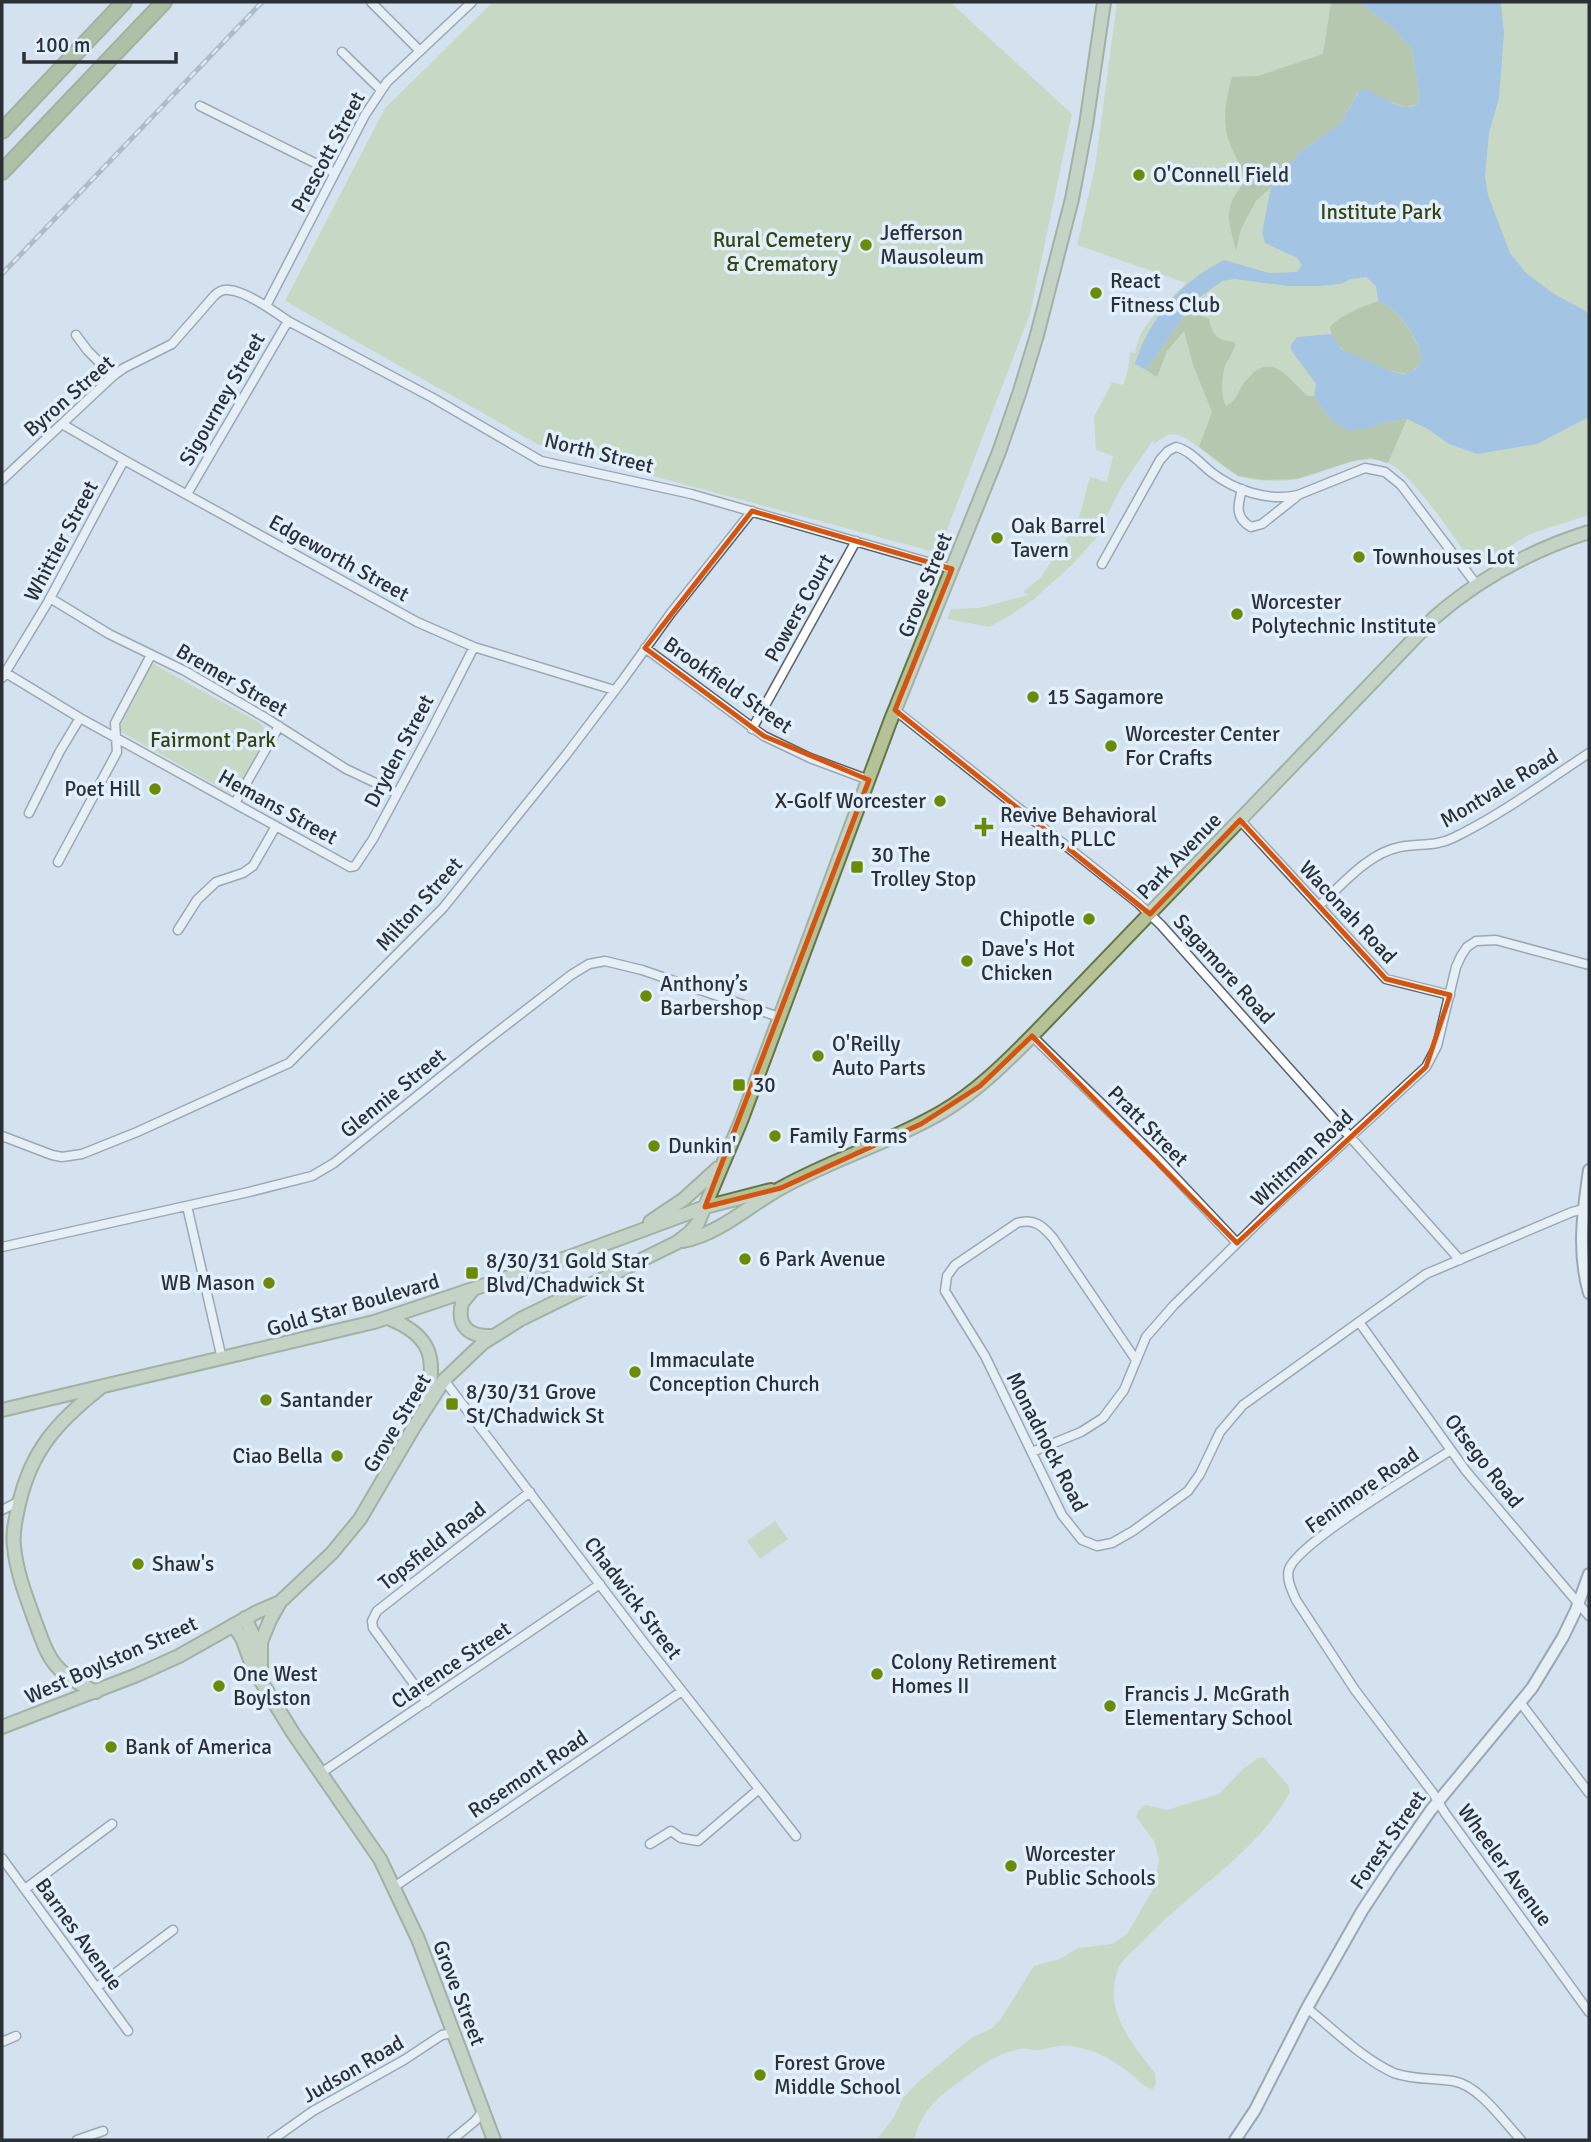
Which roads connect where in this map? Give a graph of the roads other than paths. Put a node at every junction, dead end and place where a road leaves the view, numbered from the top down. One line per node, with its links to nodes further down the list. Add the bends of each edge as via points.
1 (124, 2): 10 (highway)
2 (164, 2): 11 (highway)
3 (371, 2): 6 (street)
4 (472, 2): 6 (street, Prescott Street)
5 (1104, 2): 28 (main road, Grove Street, via 1076,180 1037,335 999,452)
6 (420, 51): 8 (street, Prescott Street)
7 (342, 52): 8 (street)
8 (381, 90): 12 (street, Prescott Street)
9 (200, 106): 12 (street)
10 (2, 131)
11 (2, 172)
12 (335, 173): 14 (street, Prescott Street)
13 (226, 289): 14 (street, North Street); 17 (street, Byron Street, via 214,296 172,344)
14 (265, 306): 15 (street, North Street)
15 (288, 321): 22 (street, Sigourney Street); 24 (street, North Street, via 541,461)
16 (76, 335): 17 (street)
17 (113, 376): 18 (street, Byron Street)
18 (62, 424): 19 (street, Edgeworth Street); 20 (street, Byron Street)
19 (124, 460): 22 (street, Edgeworth Street); 30 (street, Whittier Street)
20 (2, 480)
21 (1242, 489): 23 (street, via 1273,497); 23 (street, via 1238,513 1251,527 1262,524); 27 (street, via 1184,450 1173,448 1160,460)
22 (187, 495): 31 (street, Edgeworth Street, via 417,622)
23 (1298, 495): 29 (street, via 1359,470 1385,472 1401,485)
24 (752, 511): 26 (street, North Street); 32 (street, Milton Street)
25 (1589, 532): 29 (main road, Park Avenue, via 1541,550)
26 (856, 541): 28 (street, North Street); 39 (street, Powers Court)
27 (1101, 564)
28 (952, 569): 36 (main road, Grove Street)
29 (1476, 584): 46 (main road, Park Avenue, via 1424,628)
30 (50, 598): 33 (street, Bremer Street); 34 (street, Whittier Street)
31 (474, 647): 35 (street, Edgeworth Street); 43 (street, Dryden Street)
32 (645, 648): 35 (street, Milton Street); 39 (street, Brookfield Street)
33 (151, 655): 38 (street, Bremer Street); 40 (street, via 115,723)
34 (4, 676): 37 (street, Hemans Street)
35 (614, 690): 57 (street, Milton Street, via 443,908 289,1063 82,1154 52,1155)
36 (895, 710): 42 (main road, Grove Street); 51 (street, Sagamore Road)
37 (80, 718): 40 (street, Hemans Street); 45 (street)
38 (279, 726): 43 (street, Bremer Street, via 346,769); 44 (street)
39 (752, 729): 42 (street, Brookfield Street, via 781,746)
40 (115, 738): 44 (street, Hemans Street); 48 (street, via 117,752)
41 (1589, 753): 50 (street, Montvale Road, via 1450,840 1399,847 1376,856)
42 (869, 780): 55 (main road, Grove Street)
43 (397, 793): 49 (street, Dryden Street, via 373,839)
44 (235, 803): 47 (street, Hemans Street)
45 (29, 813)
46 (1240, 820): 50 (street, Waconah Road); 51 (main road, Park Avenue)
47 (276, 826): 49 (street, Hemans Street); 52 (street, via 253,866 216,881)
48 (58, 862)
49 (350, 867)
50 (1319, 906): 54 (street, Waconah Road, via 1386,979)
51 (1150, 914): 56 (main road, Park Avenue); 58 (street, Sagamore Road)
52 (178, 930)
53 (1589, 965): 54 (street, Whitman Road, via 1482,940 1467,947 1461,956)
54 (1450, 995): 58 (street, Whitman Road, via 1437,1046 1426,1067)
55 (779, 1017): 59 (main road, Grove Street); 62 (street, Glennie Street, via 621,964 589,964 326,1169)
56 (1032, 1036): 61 (main road, Park Avenue, via 991,1076 944,1111); 67 (street, Pratt Street)
57 (2, 1136)
58 (1351, 1137): 67 (street, Whitman Road); 69 (street, Sagamore Road)
59 (720, 1166): 63 (main road, Grove Street); 65 (main road, Grove Street, via 672,1208)
60 (1589, 1176): 64 (main road)
61 (781, 1188): 63 (main road, Park Avenue); 66 (main road, Park Avenue, via 730,1222)
62 (187, 1206): 68 (street, Glennie Street); 75 (street)
63 (705, 1207): 65 (main road, Gold Star Boulevard); 66 (main road, Grove Street, via 694,1228)
64 (1584, 1209): 69 (street, Monadnock Road); 71 (main road, via 1582,1254)
65 (608, 1243): 70 (main road, Gold Star Boulevard)
66 (676, 1243): 74 (main road, Grove Street)
67 (1237, 1243): 76 (street, Whitman Road, via 1152,1329)
68 (2, 1247)
69 (1460, 1260): 73 (street, Monadnock Road, via 1426,1274)
70 (475, 1289): 72 (main road, Gold Star Boulevard); 74 (main road, via 462,1303 462,1321 477,1336)
71 (1589, 1293)
72 (388, 1318): 75 (main road, Gold Star Boulevard); 80 (main road, via 411,1328 431,1358)
73 (1359, 1322): 81 (street, Otsego Road); 82 (street, Monadnock Road, via 1243,1405 1220,1432 1191,1488 1112,1543 1093,1545 1076,1535)
74 (492, 1336): 77 (main road, Grove Street)
75 (222, 1359): 78 (main road, Gold Star Boulevard)
76 (1136, 1360): 82 (street, Whitman Road, via 1121,1395 1103,1418); 82 (street, Monadnock Road, via 1039,1224 1017,1223 955,1265 945,1280 947,1297 979,1346)
77 (444, 1380): 80 (main road, Grove Street); 83 (street, Chadwick Street)
78 (102, 1386): 79 (main road, Gold Star Boulevard); 84 (main road, via 40,1448)
79 (2, 1410)
80 (425, 1410): 89 (main road, Grove Street, via 351,1531)
81 (1451, 1450): 88 (street, Fenimore Road, via 1338,1523 1295,1560 1288,1576); 90 (street, Otsego Road)
82 (1032, 1452)
83 (530, 1492): 87 (street, Chadwick Street); 98 (street, Topsfield Road, via 373,1617 373,1628)
84 (20, 1501): 85 (street); 97 (main road, via 13,1535 15,1554 43,1645 63,1674)
85 (2, 1510)
86 (1589, 1574): 90 (main road, Forest Street)
87 (600, 1584): 96 (street, Chadwick Street); 98 (street, Clarence Street)
88 (1296, 1600): 104 (street, Wheeler Avenue, via 1355,1690)
89 (280, 1602): 92 (main road, Grove Street); 94 (main road, via 261,1642)
90 (1579, 1604): 91 (street, Otsego Road); 99 (main road, Forest Street)
91 (1589, 1616)
92 (245, 1618): 93 (main road, Grove Street); 94 (main road)
93 (233, 1625): 95 (main road, Grove Street); 97 (main road, West Boylston Street, via 179,1656)
94 (261, 1662): 95 (main road)
95 (261, 1677): 101 (main road, Grove Street)
96 (682, 1691): 102 (street, Chadwick Street); 109 (street, Rosemont Road)
97 (96, 1692): 100 (main road, West Boylston Street)
98 (427, 1702): 101 (street, Clarence Street)
99 (1520, 1702): 103 (street); 104 (main road, Forest Street)
100 (2, 1727)
101 (321, 1773): 109 (main road, Grove Street, via 364,1833)
102 (759, 1789): 106 (street, Chadwick Street); 107 (street, via 698,1841 671,1831)
103 (1589, 1793)
104 (1438, 1801): 113 (main road, Forest Street, via 1376,1889); 114 (street, Wheeler Avenue)
105 (112, 1824): 110 (street)
106 (796, 1836)
107 (650, 1844)
108 (2, 1858): 110 (street, Barnes Avenue)
109 (394, 1887): 116 (main road, Grove Street)
110 (25, 1889): 112 (street, Barnes Avenue)
111 (173, 1930): 112 (street)
112 (97, 1987): 115 (street, Barnes Avenue)
113 (1307, 2008): 125 (main road, Forest Street); 126 (street, via 1392,2072 1454,2081 1470,2088)
114 (1589, 2012)
115 (128, 2031)
116 (453, 2033): 119 (main road, Grove Street); 122 (street, Judson Road, via 442,2035 313,2111)
117 (16, 2036): 118 (street)
118 (2, 2042)
119 (483, 2110): 123 (street); 124 (main road, Grove Street)
120 (103, 2130): 121 (street)
121 (77, 2140)
122 (272, 2140)
123 (452, 2140)
124 (494, 2140)
125 (1235, 2140)
126 (1521, 2140)

